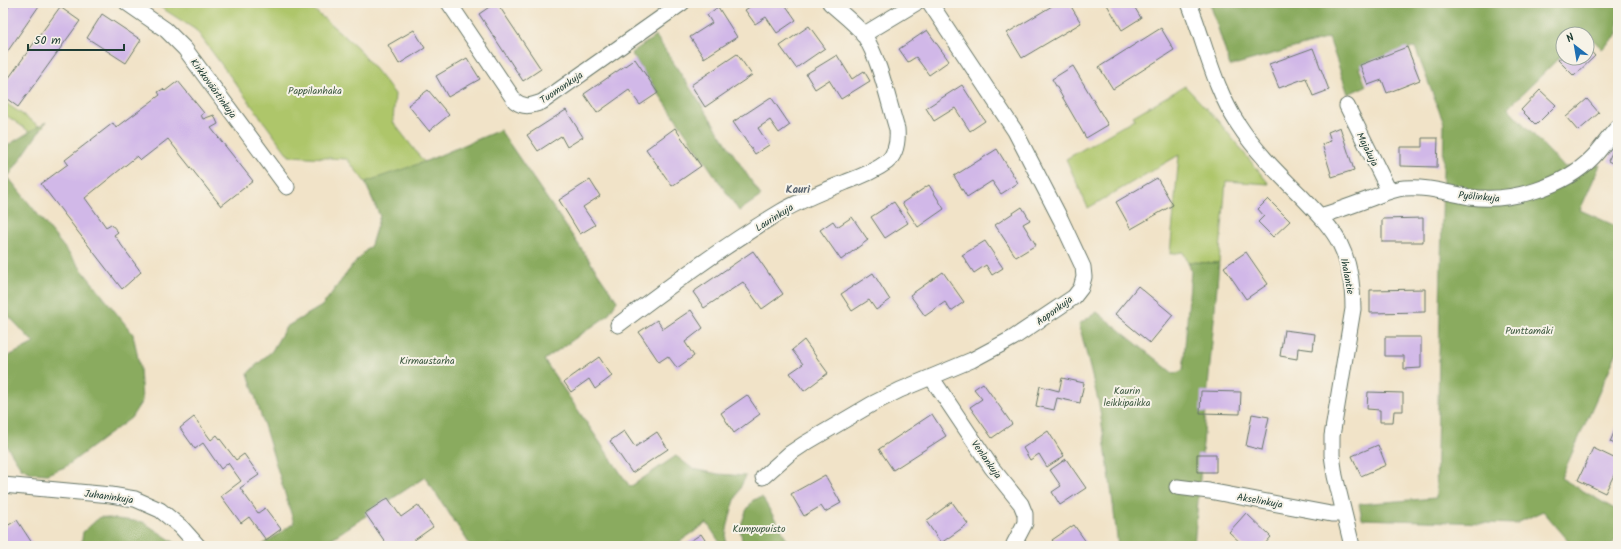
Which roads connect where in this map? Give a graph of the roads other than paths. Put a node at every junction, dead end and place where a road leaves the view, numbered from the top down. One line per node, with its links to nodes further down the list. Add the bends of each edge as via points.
1 (128, 3): 11 (street, Kirkkoväärtinkuja, via 166,30 185,49)
2 (449, 3): 3 (street, Tuomonkuja, via 515,101 527,107 542,102)
3 (682, 3)
4 (830, 3): 8 (street)
5 (916, 3): 8 (street)
6 (930, 3): 15 (street, Aaponkuja, via 1015,131 1079,256 1084,277 1081,288 1074,297 1013,338 972,360)
7 (1189, 3): 13 (street, Ihalantie, via 1221,89 1237,123 1259,152)
8 (863, 34): 14 (street, Laurinkuja, via 876,61 897,129 895,151 888,161 861,176 782,211 678,280)
9 (1346, 106): 12 (street, Majakuja)
10 (1618, 127): 12 (street, Pyölinkuja, via 1592,158 1574,171 1559,181 1524,194 1488,198 1418,188)
11 (287, 187)
12 (1389, 191): 13 (street, Pyölinkuja)
13 (1320, 216): 19 (street, Ihalantie, via 1340,244 1353,294 1353,309 1332,436 1335,476)
14 (618, 325)
15 (931, 377): 16 (street, Aaponkuja, via 872,404 804,444); 20 (street, Venlankuja, via 992,468 1021,504 1025,523)
16 (763, 477)
17 (3, 485): 21 (street, Juhaninkuja, via 135,499 160,510 181,527)
18 (1177, 487): 19 (street, Akselinkuja, via 1331,514)
19 (1344, 514): 22 (street, Ihalantie)
20 (1014, 544)
21 (198, 546)
22 (1352, 546)

